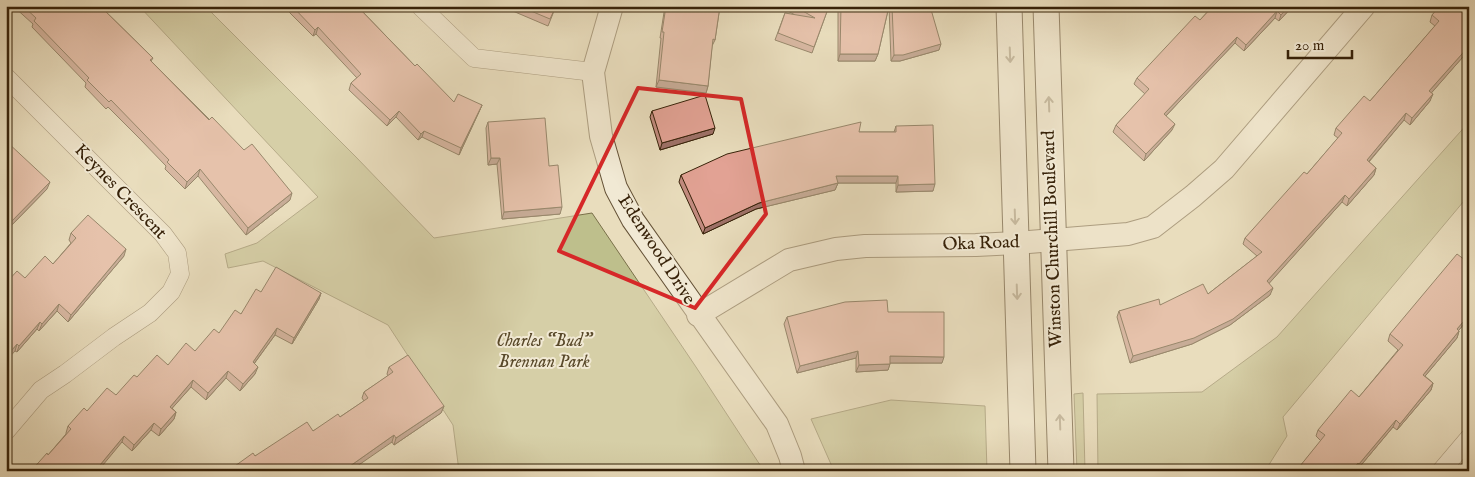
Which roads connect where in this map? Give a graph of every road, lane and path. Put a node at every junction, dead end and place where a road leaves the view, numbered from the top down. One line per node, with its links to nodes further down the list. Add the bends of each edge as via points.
1 (420, 6): 6 (street, via 474,58)
2 (612, 6): 6 (street, Edenwood Drive)
3 (1009, 6): 9 (main road, Winston Churchill Boulevard, one-way to 9)
4 (1046, 6): 8 (main road, Winston Churchill Boulevard, one-way to 4)
5 (1364, 6): 8 (street, Oka Road, via 1224,169 1153,227 1128,234)
6 (593, 72): 10 (street, Edenwood Drive, via 601,136 616,188 633,220)
7 (6, 77): 11 (street, Keynes Crescent, via 164,234 177,253 180,274 171,292 150,313 41,390)
8 (1053, 240): 9 (street, Oka Road); 15 (main road, Winston Churchill Boulevard, one-way to 8)
9 (1016, 243): 10 (street, Oka Road, via 836,249 789,260); 14 (main road, Winston Churchill Boulevard, one-way to 14)
10 (698, 315): 13 (street, Edenwood Drive, via 776,424)
11 (6, 431)
12 (1469, 438): 16 (street)
13 (794, 471)
14 (1024, 471)
15 (1062, 471)
16 (1441, 471)

